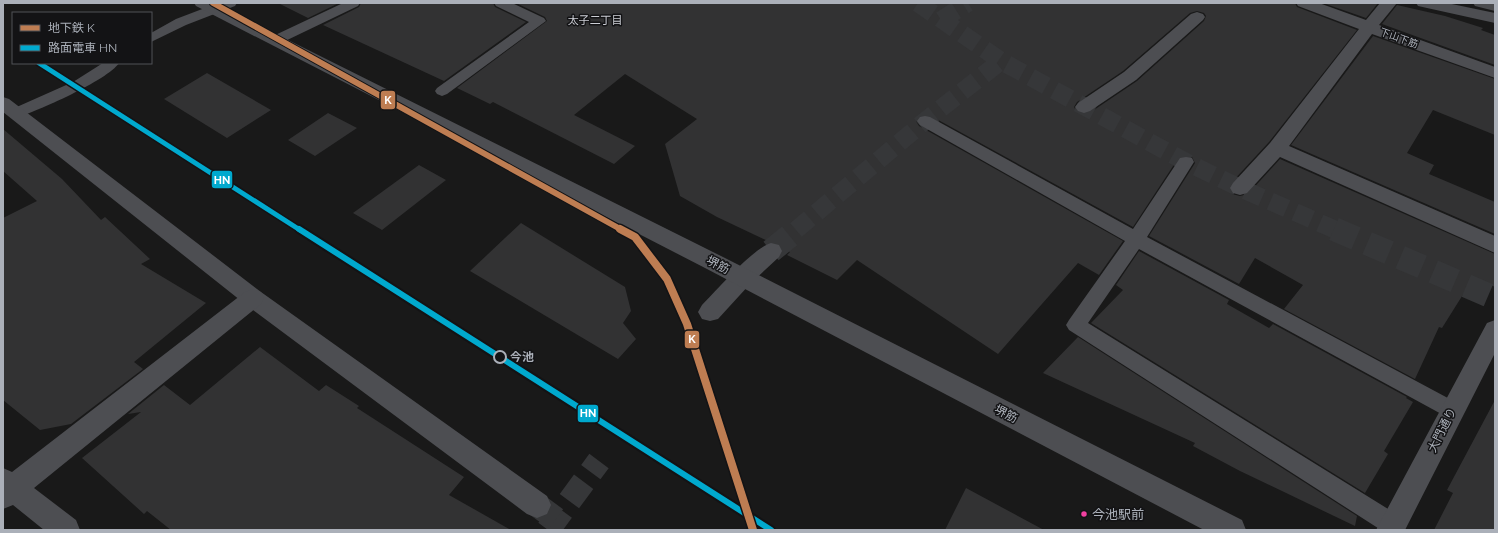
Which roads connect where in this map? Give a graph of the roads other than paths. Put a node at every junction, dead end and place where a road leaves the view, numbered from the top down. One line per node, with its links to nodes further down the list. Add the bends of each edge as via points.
1 (353, 3): 13 (lane)
2 (501, 3): 16 (lane, via 539,21)
3 (1304, 3): 11 (street, 下山下筋)
4 (1389, 3): 11 (street)
5 (1424, 3): 10 (street)
6 (1481, 3): 8 (highway)
7 (216, 5): 12 (lane); 13 (street, 堺筋)
8 (1495, 6)
9 (1197, 17): 17 (street, via 1130,76)
10 (1495, 18)
11 (1369, 27): 15 (street, 下山下筋); 20 (street)
12 (152, 37)
13 (276, 40): 26 (street, 堺筋)
14 (110, 64): 18 (lane, via 50,98)
15 (1495, 73)
16 (442, 91)
17 (1084, 107)
18 (7, 112): 27 (street)
19 (925, 121): 23 (lane)
20 (1277, 148): 22 (street); 24 (street)
21 (1186, 162): 23 (lane)
22 (1240, 188)
23 (1136, 239): 30 (lane); 33 (lane, via 1076,325)
24 (1495, 245)
25 (771, 251): 26 (street)
26 (742, 278): 28 (street); 35 (street, 堺筋)
27 (253, 298): 31 (street); 32 (street)
28 (710, 312)
29 (1495, 330): 30 (street, 大門通り)
30 (1452, 410): 33 (street, 大門通り)
31 (6, 489): 34 (street)
32 (537, 505)
33 (1392, 527)
34 (66, 530)
35 (1232, 530)

